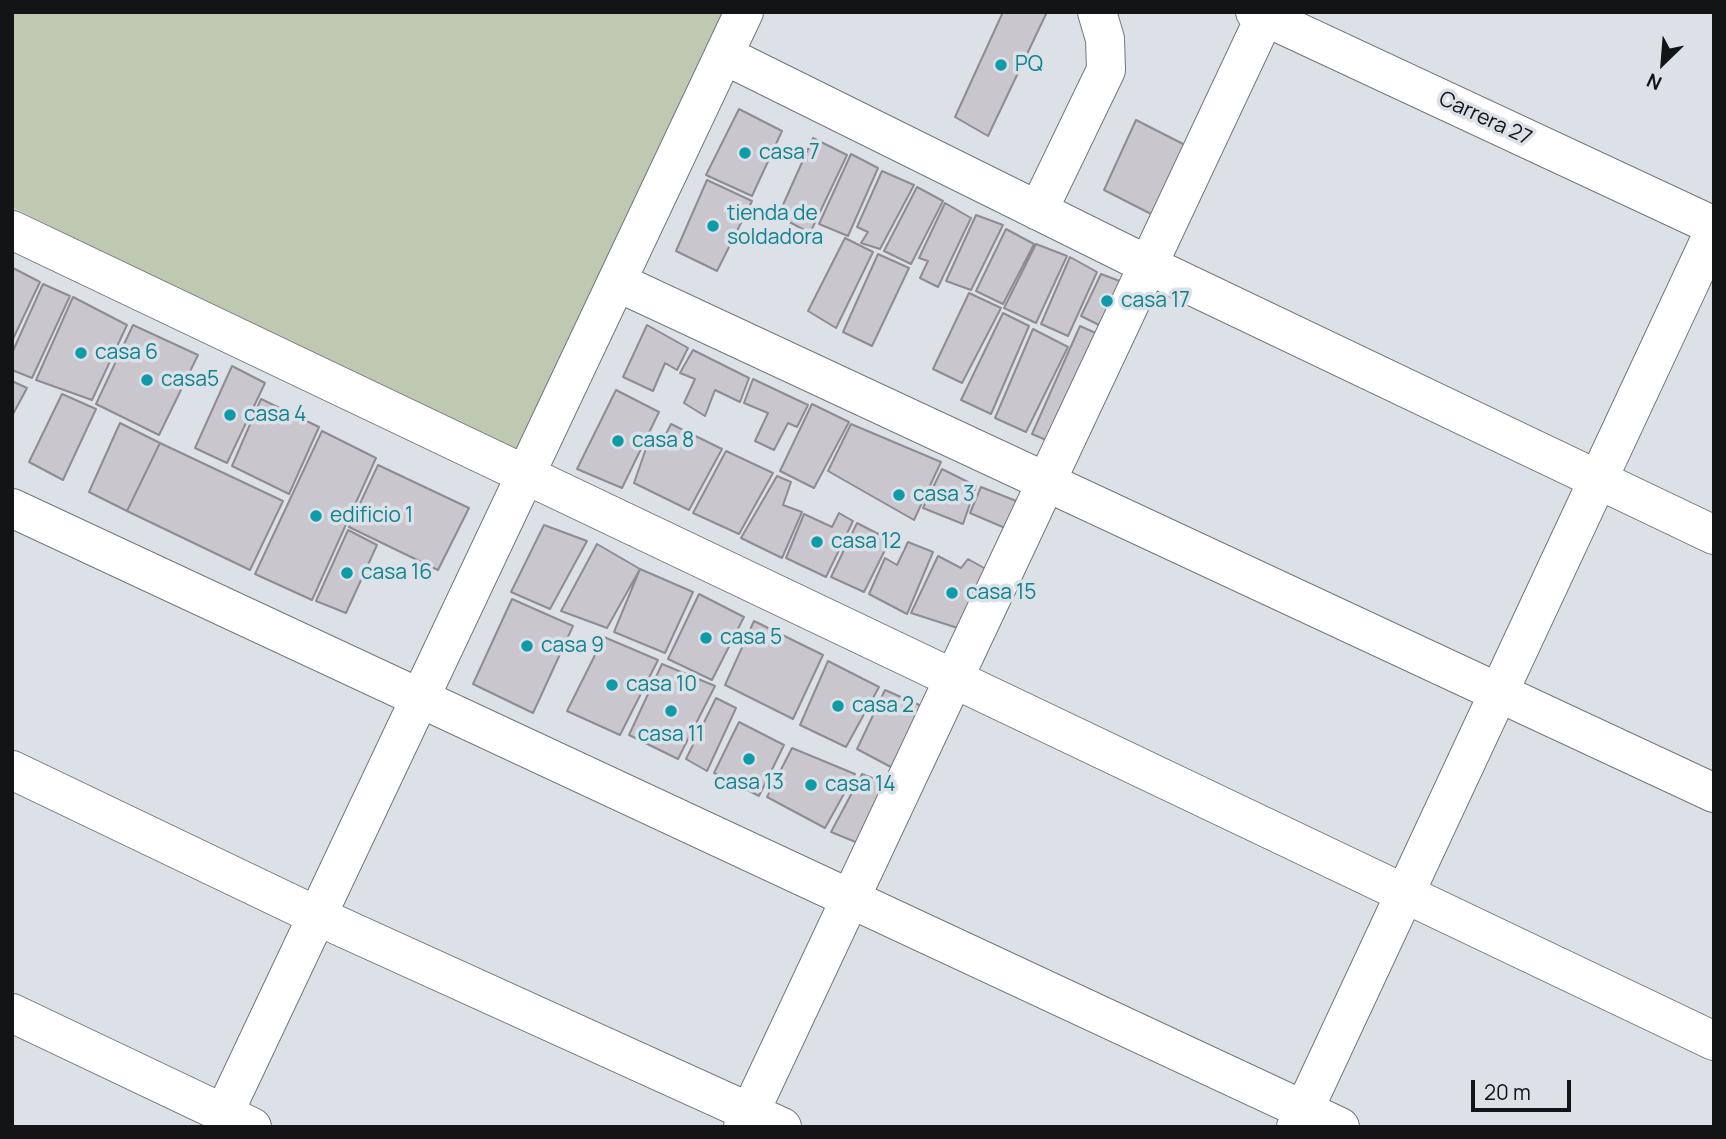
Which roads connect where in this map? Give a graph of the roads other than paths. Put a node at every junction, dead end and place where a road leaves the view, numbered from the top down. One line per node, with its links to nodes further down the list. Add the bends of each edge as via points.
1 (744, 12): 4 (street)
2 (1097, 12): 5 (street, via 1105,39 1105,70)
3 (1263, 14): 6 (street, Carrera 27); 8 (street)
4 (724, 55): 5 (street); 9 (street)
5 (1038, 211): 8 (street)
6 (1714, 228): 11 (street)
7 (12, 230): 10 (street)
8 (1148, 265): 11 (street); 12 (street)
9 (617, 282): 10 (street); 12 (street)
10 (525, 473): 15 (street); 17 (street)
11 (1597, 481): 14 (street); 16 (street)
12 (1047, 482): 15 (street); 16 (street)
13 (12, 508): 17 (street)
14 (1714, 535)
15 (953, 678): 20 (street); 21 (street)
16 (1499, 692): 19 (street); 20 (street)
17 (420, 698): 21 (street); 22 (street)
18 (12, 770): 22 (street)
19 (1714, 793)
20 (1404, 892): 24 (street); 25 (street)
21 (850, 899): 25 (street); 27 (street)
22 (317, 916): 26 (street); 27 (street)
23 (12, 1013): 26 (street)
24 (1714, 1041)
25 (1300, 1118): 28 (street)
26 (238, 1120)
27 (758, 1122)
28 (1340, 1127)

